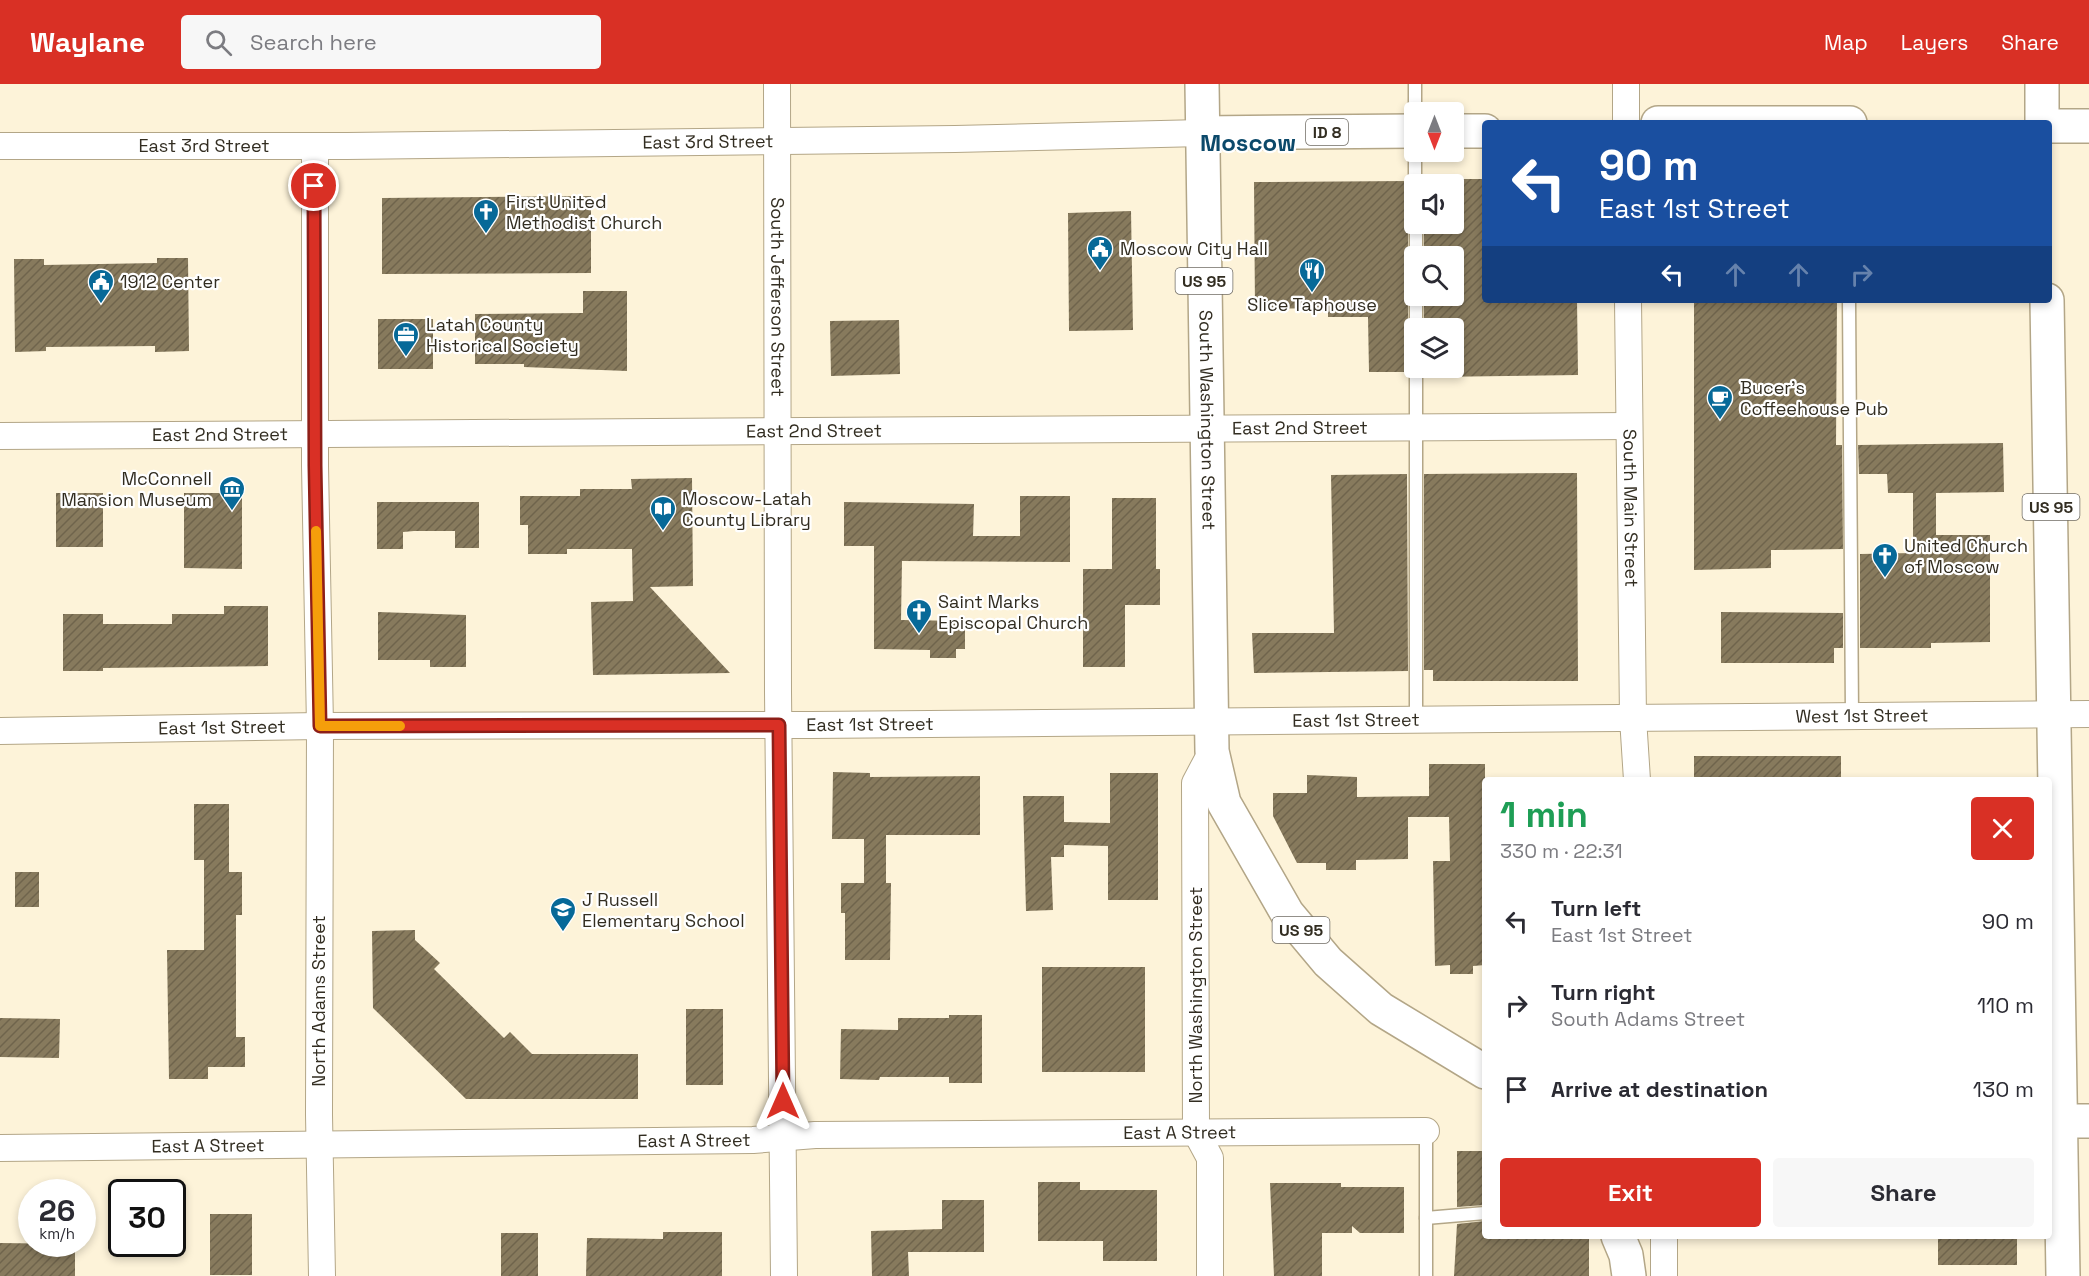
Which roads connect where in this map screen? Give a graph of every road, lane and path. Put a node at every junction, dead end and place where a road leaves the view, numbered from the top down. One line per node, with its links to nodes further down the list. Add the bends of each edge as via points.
1 (777, 84): 15 (street, South Jefferson Street)
2 (1202, 84): 14 (main road, South Washington Street / US 95)
3 (1415, 84): 6 (lane)
4 (1626, 84): 7 (street)
5 (2042, 84): 8 (main road)
6 (1415, 102)
7 (1626, 120)
8 (2042, 120)
9 (2052, 126): 10 (main road)
10 (2089, 126)
11 (1482, 130): 13 (main road)
12 (1404, 131): 14 (main road, East 3rd Street / ID 8)
13 (1464, 131)
14 (1202, 133): 15 (street, East 3rd Street); 24 (main road, South Washington Street / US 95)
15 (777, 140): 17 (street, East 3rd Street); 25 (street, South Jefferson Street)
16 (0, 146): 17 (street, East 3rd Street)
17 (315, 146): 26 (street, North Adams Street)
18 (1628, 303): 22 (street, South Main Street)
19 (1849, 303): 29 (lane)
20 (2047, 303): 30 (main road, US 95)
21 (1416, 378): 23 (lane)
22 (1629, 426): 23 (street, East 2nd Street); 31 (street, South Main Street)
23 (1417, 427): 24 (street, East 2nd Street); 32 (lane)
24 (1206, 429): 25 (street, East 2nd Street); 36 (main road, South Washington Street / US 95)
25 (777, 430): 26 (street, East 2nd Street); 33 (street, South Jefferson Street)
26 (315, 434): 27 (street, East 2nd Street); 34 (street, North Adams Street)
27 (0, 436)
28 (2089, 714): 30 (street, West 1st Street)
29 (1852, 715): 30 (street, West 1st Street); 31 (street, West 1st Street)
30 (2053, 715): 39 (main road, US 95)
31 (1633, 717): 32 (street, East 1st Street); 37 (street, South Main Street)
32 (1416, 719): 36 (street, East 1st Street)
33 (779, 725): 34 (street, East 1st Street); 36 (street, East 1st Street); 42 (street, South Jefferson Street)
34 (320, 726): 35 (street, East 1st Street); 43 (street, North Adams Street)
35 (0, 731)
36 (1212, 736): 38 (main road, US 95, via 1224,803 1287,913 1328,962 1381,1009); 41 (street, North Washington Street, via 1195,783)
37 (1637, 777)
38 (1482, 1070)
39 (2066, 1121): 55 (main road, US 95)
40 (1426, 1131): 41 (street, East A Street); 46 (lane)
41 (1196, 1132): 42 (street, East A Street, via 816,1135); 51 (street, North Washington Street, via 1210,1158)
42 (783, 1140): 43 (street, East A Street); 50 (street, South Jefferson Street)
43 (319, 1146): 44 (street, East A Street); 49 (street, North Adams Street)
44 (0, 1148)
45 (1482, 1213): 46 (lane)
46 (1426, 1218): 52 (lane)
47 (1619, 1239): 53 (main road)
48 (1664, 1239): 54 (street)
49 (322, 1276)
50 (784, 1276)
51 (1210, 1276)
52 (1426, 1276)
53 (1629, 1276)
54 (1664, 1276)
55 (2063, 1276)

